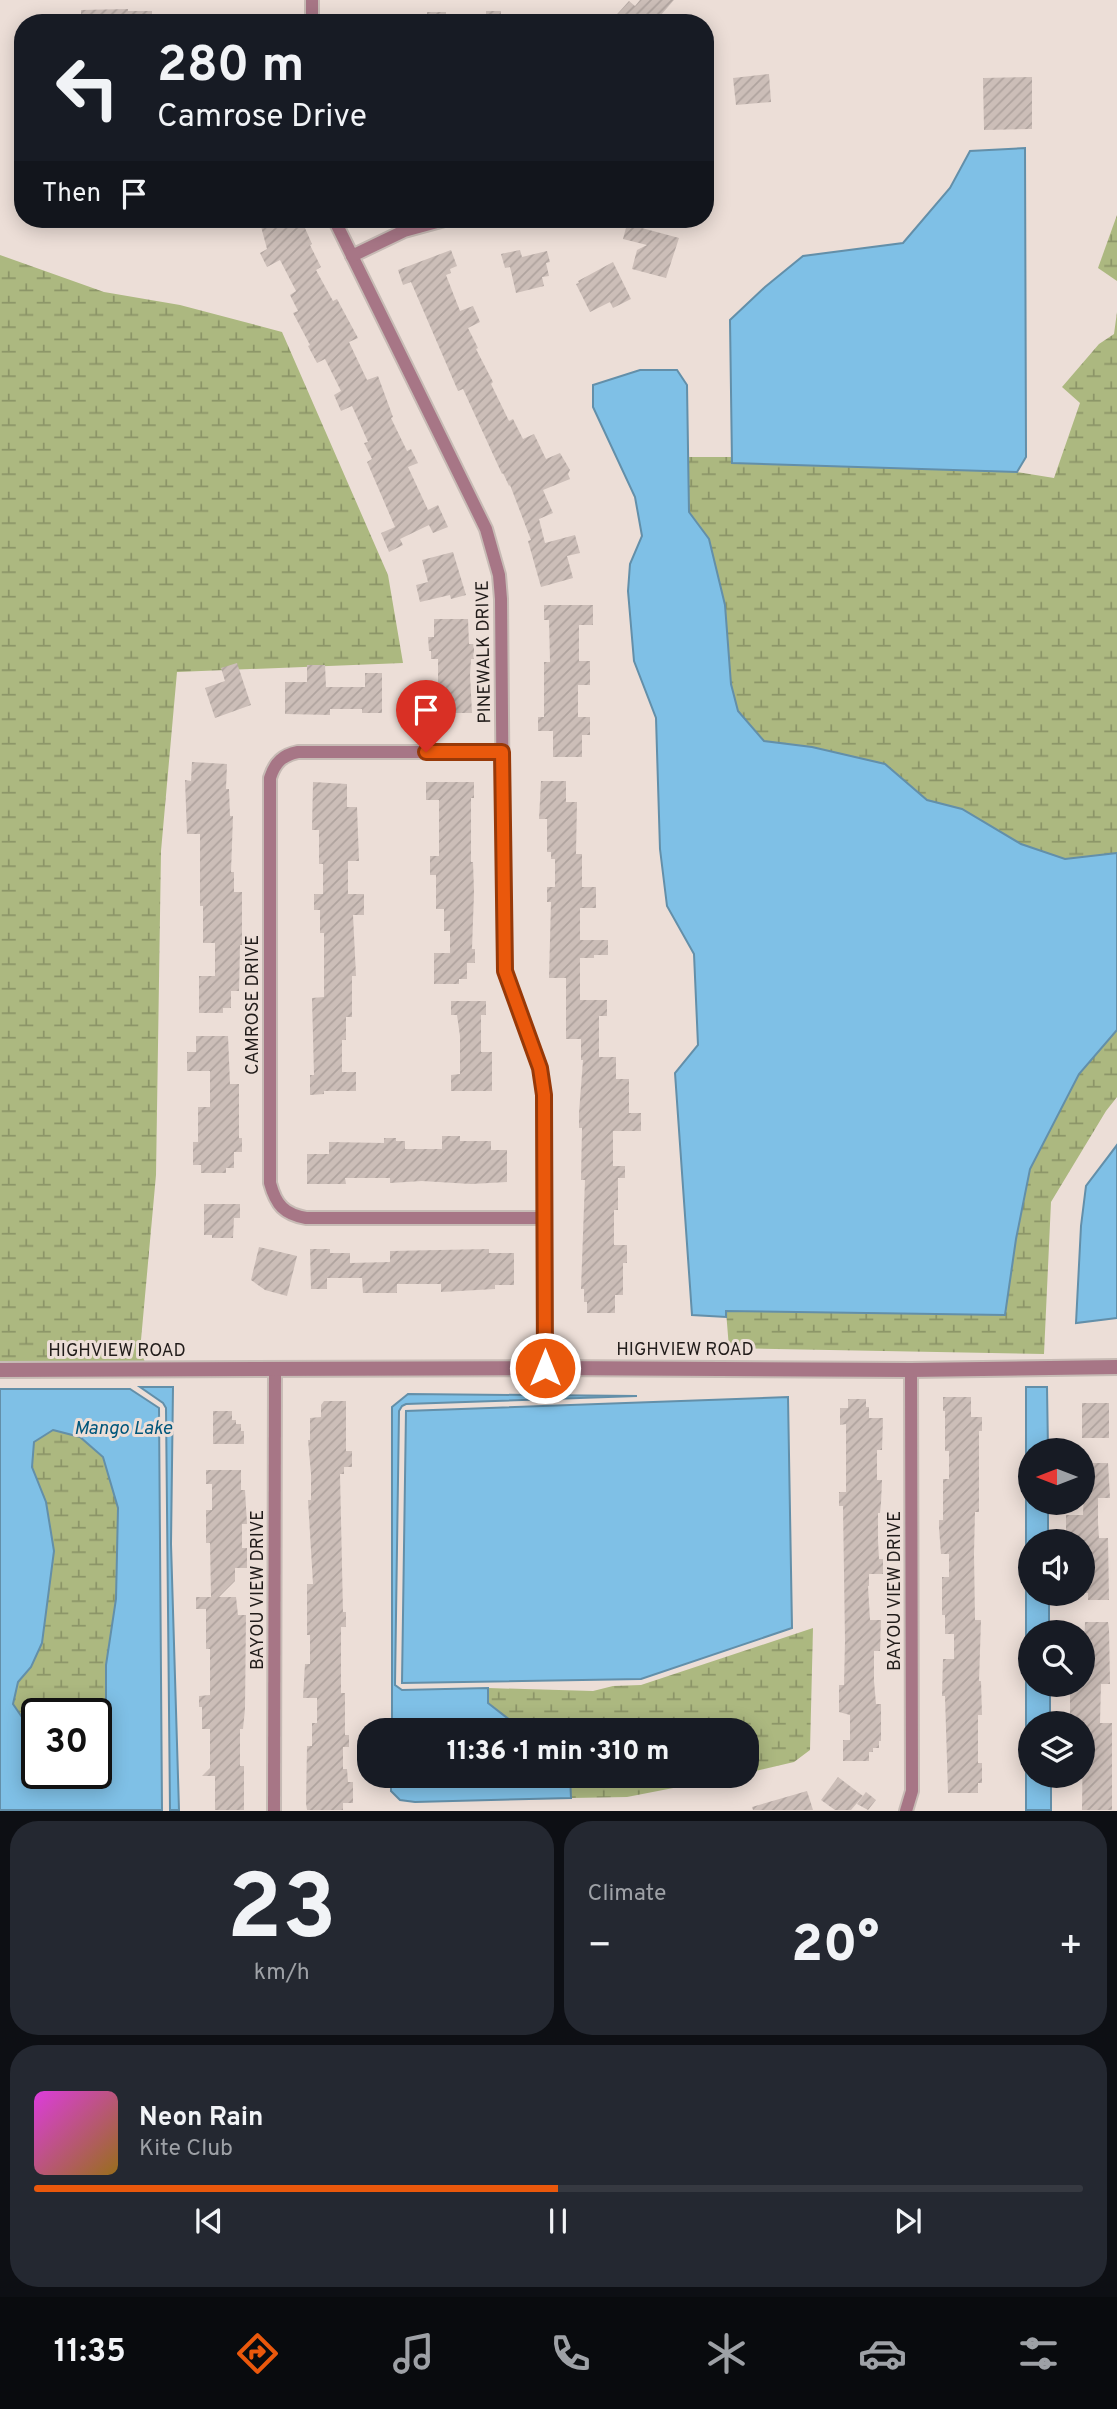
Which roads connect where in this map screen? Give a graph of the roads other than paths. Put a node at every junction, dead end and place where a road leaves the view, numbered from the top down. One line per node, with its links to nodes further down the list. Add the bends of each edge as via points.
1 (338, 228): 3 (street, PINEWALK DRIVE)
2 (415, 228): 3 (street)
3 (352, 256): 4 (street, PINEWALK DRIVE, via 494,551 502,599)
4 (502, 752): 5 (street, PINEWALK DRIVE, via 505,971 540,1068); 5 (street, CAMROSE DRIVE, via 298,752 287,754 273,768 270,1183 282,1210 306,1218)
5 (545, 1218): 7 (street, PINEWALK DRIVE)
6 (1117, 1367): 10 (street, HIGHVIEW ROAD)
7 (545, 1368): 8 (street, HIGHVIEW ROAD); 10 (street, HIGHVIEW ROAD)
8 (275, 1369): 9 (street, HIGHVIEW ROAD); 11 (street, BAYOU VIEW DRIVE)
9 (0, 1370)
10 (911, 1370): 12 (street, BAYOU VIEW DRIVE, via 912,1791)
11 (274, 1811)
12 (906, 1811)

